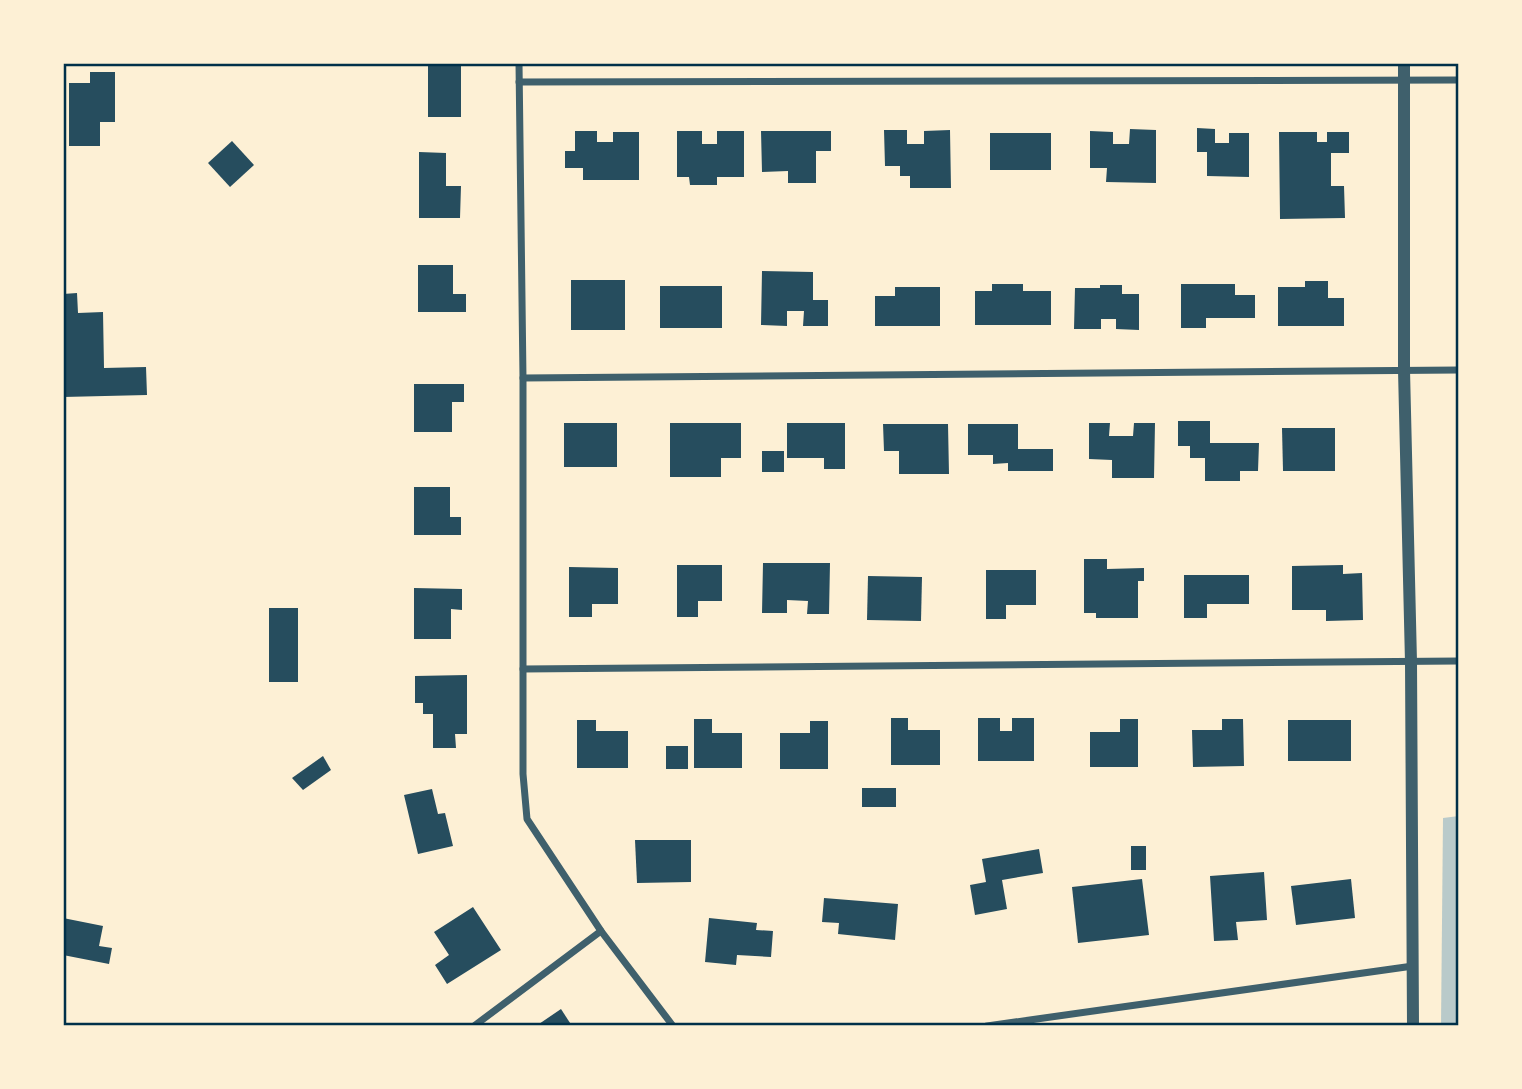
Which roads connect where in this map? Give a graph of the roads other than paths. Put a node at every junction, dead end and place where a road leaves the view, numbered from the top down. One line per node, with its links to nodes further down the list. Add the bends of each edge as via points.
1 (519, 63): 5 (street)
2 (1404, 63): 3 (street)
3 (1404, 80): 4 (street); 5 (street); 6 (street)
4 (1459, 80)
5 (519, 82): 8 (street)
6 (1404, 370): 7 (street); 8 (street); 10 (street)
7 (1459, 370)
8 (523, 378): 11 (street)
9 (1459, 661): 10 (street)
10 (1411, 662): 11 (street); 13 (street)
11 (523, 670): 12 (street, via 527,819)
12 (601, 931): 14 (street); 15 (street)
13 (1414, 966): 16 (street); 17 (street)
14 (474, 1026)
15 (673, 1026)
16 (987, 1026)
17 (1413, 1026)

